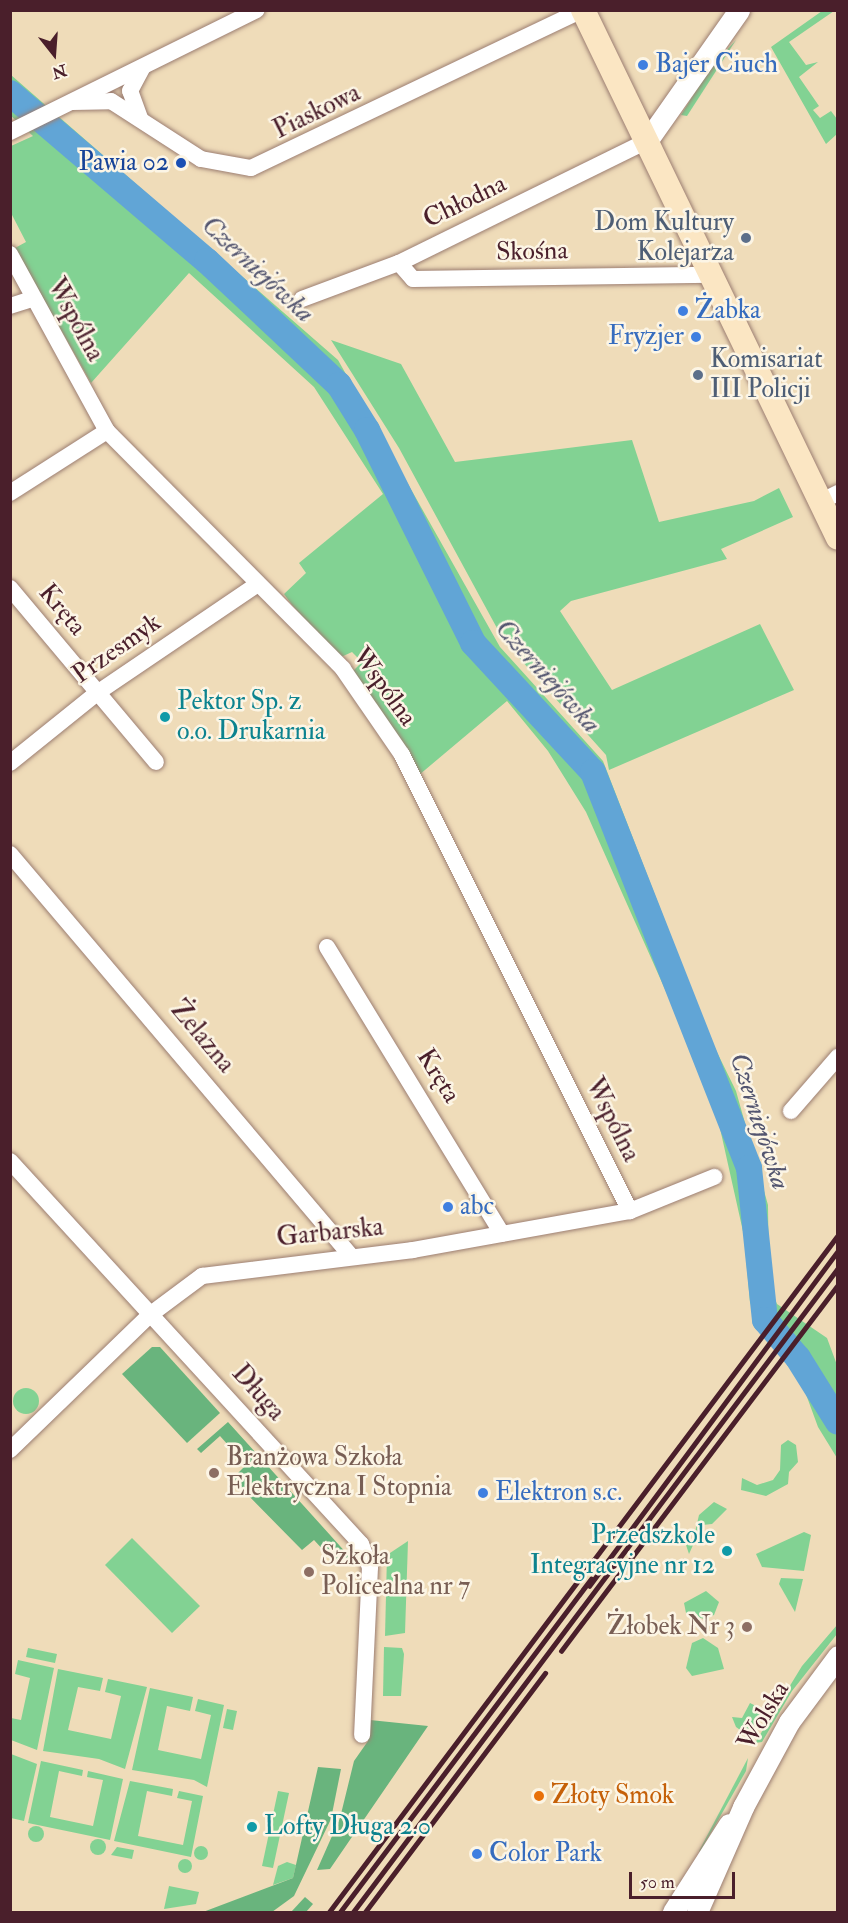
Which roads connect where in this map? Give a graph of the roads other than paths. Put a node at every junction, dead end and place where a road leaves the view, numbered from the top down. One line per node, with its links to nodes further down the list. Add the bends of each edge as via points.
1 (257, 10): 4 (street)
2 (583, 10): 6 (street, Piaskowa, via 252,168 201,159); 8 (main road)
3 (739, 10): 8 (street)
4 (144, 66): 5 (street); 6 (street, via 130,91)
5 (67, 105): 6 (street, Piaskowa, via 111,101); 7 (street)
6 (140, 118)
7 (13, 131)
8 (647, 141): 10 (street, Chłodna); 11 (main road)
9 (10, 254): 12 (street, Wspólna)
10 (399, 263): 11 (street, Skośna, via 413,279); 13 (street, Chłodna)
11 (711, 275): 17 (main road)
12 (34, 298): 14 (street); 15 (street, Wspólna)
13 (302, 299)
14 (10, 306)
15 (107, 431): 16 (street); 19 (street, Wspólna)
16 (10, 493)
17 (829, 497): 18 (main road)
18 (837, 538)
19 (258, 584): 21 (street, Przesmyk); 30 (street, Wspólna, via 342,669 402,755)
20 (10, 588): 21 (street, Kręta)
21 (97, 693): 22 (street, Kręta); 23 (street, Przesmyk)
22 (156, 762)
23 (10, 763)
24 (10, 854): 32 (street, Żelazna)
25 (327, 947): 31 (street, Kręta)
26 (837, 1057): 27 (street)
27 (791, 1111)
28 (11, 1162): 33 (street, Długa)
29 (714, 1177): 30 (street, Garbarska)
30 (630, 1211): 31 (street, Garbarska)
31 (502, 1234): 32 (street, Garbarska)
32 (351, 1256): 33 (street, Garbarska, via 202,1275)
33 (151, 1314): 34 (street, Garbarska); 36 (street, Długa, via 367,1554)
34 (10, 1450)
35 (837, 1656): 37 (street, Wolska, via 789,1722)
36 (362, 1735)
37 (695, 1901): 38 (street, Wolska)
38 (673, 1912)

